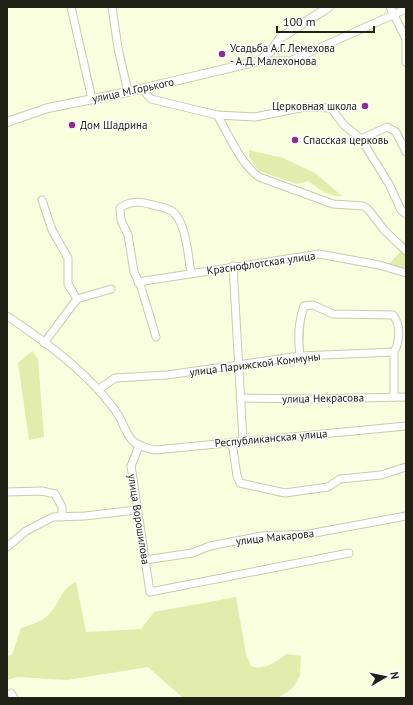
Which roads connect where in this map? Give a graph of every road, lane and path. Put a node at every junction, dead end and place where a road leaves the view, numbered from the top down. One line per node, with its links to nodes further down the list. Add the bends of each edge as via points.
1 (71, 7): 12 (street)
2 (112, 7): 11 (street)
3 (328, 7): 8 (street, via 280,38 271,51)
4 (390, 7): 6 (street)
5 (406, 9): 6 (street)
6 (394, 15): 7 (street); 8 (street, via 290,61)
7 (406, 39): 9 (street)
8 (259, 61): 10 (street, улица М.Горького)
9 (406, 62)
10 (142, 89): 11 (street, улица М.Горького); 13 (street, via 151,99)
11 (128, 92): 12 (street, улица М.Горького)
12 (92, 99): 14 (street, улица М.Горького, via 48,108)
13 (217, 115): 15 (street, via 255,118 305,107 331,108); 19 (street, via 243,160 259,177 333,204 363,206)
14 (7, 122)
15 (361, 139): 16 (street, via 387,127 396,132); 18 (street, via 389,184 401,210)
16 (406, 152)
17 (42, 200): 25 (street, via 52,230 68,258 68,284)
18 (406, 214)
19 (406, 251)
20 (233, 266): 21 (street, Краснофлотская улица); 22 (street, Краснофлотская улица, via 319,254 379,265); 31 (street)
21 (191, 273): 23 (street, Краснофлотская улица); 23 (street, via 180,220 171,210 128,202 120,208 121,220 128,235)
22 (406, 273)
23 (138, 282): 27 (street)
24 (111, 289): 25 (street)
25 (77, 299): 28 (street)
26 (7, 316): 28 (street)
27 (156, 337)
28 (44, 343): 32 (street)
29 (394, 352): 30 (street, улица Парижской Коммуны); 30 (street, via 397,346 398,322 393,315 333,314 309,304 304,306 301,315 298,337); 33 (street)
30 (300, 356): 31 (street, улица Парижской Коммуны)
31 (238, 364): 32 (street, улица Парижской Коммуны, via 167,375 115,378); 35 (street)
32 (99, 389): 39 (street, via 116,412 128,437)
33 (394, 397): 34 (street, улица Некрасова); 35 (street, улица Некрасова)
34 (406, 397)
35 (240, 398): 37 (street)
36 (405, 426): 37 (street, Республиканская улица)
37 (243, 440): 38 (street, Республиканская улица)
38 (232, 442): 39 (street, Республиканская улица, via 155,450); 40 (street, via 240,483 285,493 328,487 340,479 381,474)
39 (139, 446): 42 (street, улица Ворошилова, via 131,466)
40 (406, 467)
41 (7, 492): 44 (street, via 42,491 55,494 62,507)
42 (136, 510): 44 (street); 47 (street, улица Ворошилова)
43 (406, 516): 47 (street, улица Макарова, via 309,534 261,536 210,546 192,553)
44 (62, 517): 45 (street, via 53,518 26,531)
45 (7, 547)
46 (349, 553): 47 (street, улица Ворошилова, via 150,592)
47 (145, 560)

